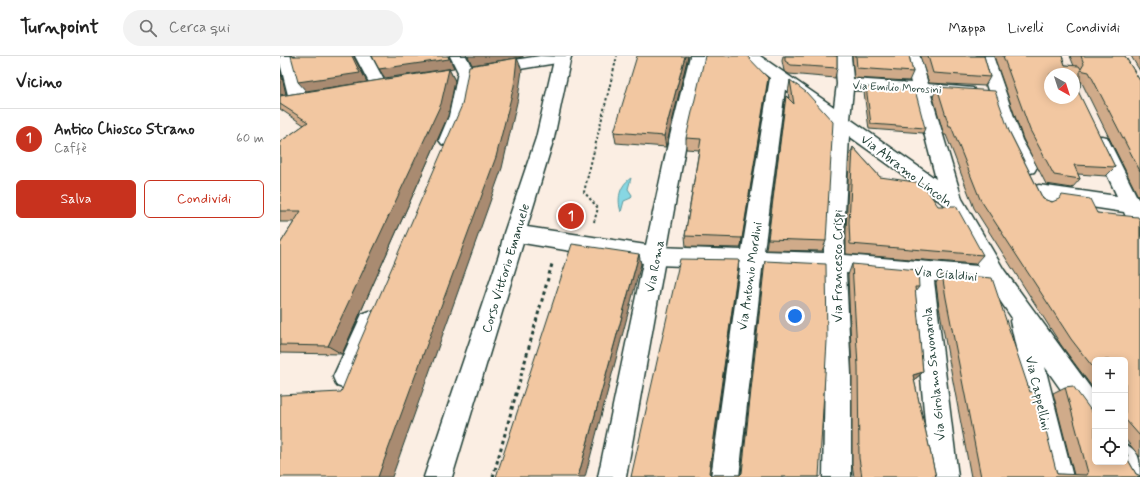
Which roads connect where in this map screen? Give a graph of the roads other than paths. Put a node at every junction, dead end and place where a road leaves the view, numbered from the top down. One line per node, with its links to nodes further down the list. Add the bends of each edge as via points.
1 (286, 56): 15 (street, via 306,98)
2 (363, 56): 12 (street)
3 (564, 56): 9 (street); 22 (street, Corso Vittorio Emanuele, via 545,138)
4 (698, 56): 23 (street, Via Roma, via 676,148)
5 (750, 56): 10 (street, Via Abramo Lincoln)
6 (843, 56): 11 (street, Via Francesco Crispi)
7 (912, 56): 13 (street)
8 (985, 56): 14 (street)
9 (459, 68): 18 (street, via 458,116)
10 (778, 76): 16 (street, Via Abramo Lincoln); 24 (street, Via Antonio Mordini)
11 (845, 84): 13 (street, Via Emilio Morosini); 16 (street, Via Francesco Crispi)
12 (379, 86)
13 (921, 88): 14 (street, Via Emilio Morosini); 19 (street)
14 (998, 94): 20 (street, via 1013,140 1041,197)
15 (280, 102)
16 (841, 121): 19 (street, Via Abramo Lincoln); 25 (street, Via Francesco Crispi, via 834,232)
17 (1094, 129): 20 (street)
18 (440, 160)
19 (952, 200): 27 (street, Via Abramo Lincoln)
20 (1136, 207): 21 (street)
21 (1140, 228)
22 (515, 233): 23 (street, Via Cialdini); 33 (street, Corso Vittorio Emanuele)
23 (656, 256): 24 (street, Via Cialdini); 34 (street, Via Roma)
24 (751, 259): 25 (street, Via Cialdini); 35 (street, Via Antonio Mordini)
25 (835, 263): 26 (street, Via Cialdini); 36 (street, Via Francesco Crispi)
26 (922, 270): 27 (street, Via Cialdini); 37 (street, Via Girolamo Savonarola)
27 (996, 277): 29 (street, Via Abramo Lincoln)
28 (378, 305): 30 (street)
29 (1019, 310): 31 (street, Via Abramo Lincoln); 38 (street, Via Cappellini)
30 (346, 377)
31 (1092, 412)
32 (1128, 462): 39 (street)
33 (438, 477)
34 (612, 477)
35 (725, 477)
36 (837, 477)
37 (944, 477)
38 (1059, 477)
39 (1139, 477)

